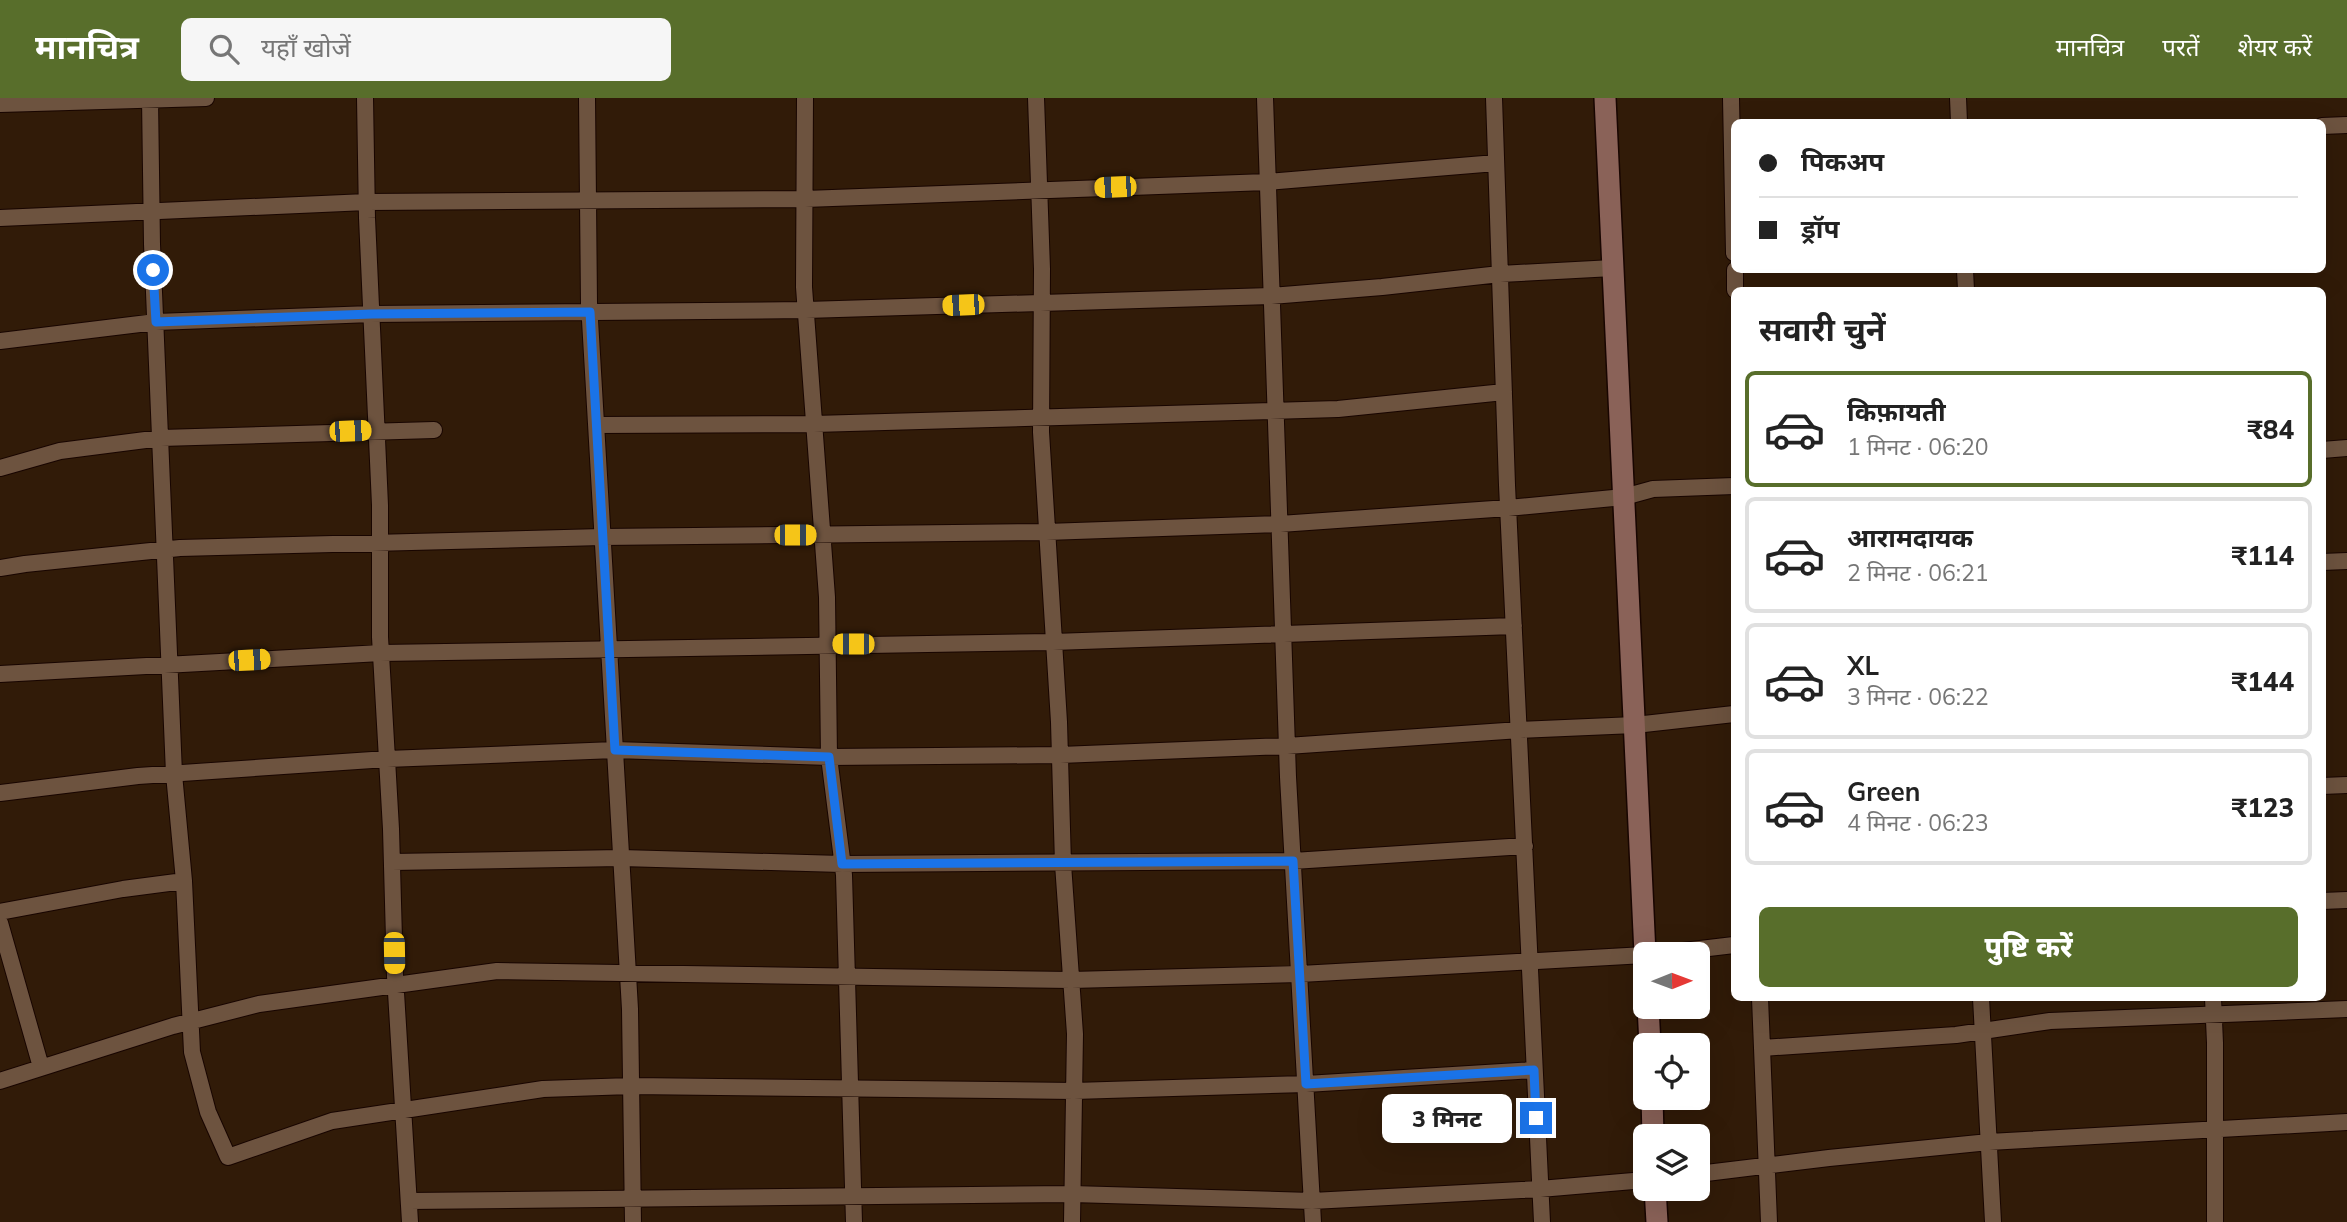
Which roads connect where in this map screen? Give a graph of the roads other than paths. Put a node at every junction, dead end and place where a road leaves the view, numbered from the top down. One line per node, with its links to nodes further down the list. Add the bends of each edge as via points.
1 (206, 98): 11 (street)
2 (365, 98): 21 (street)
3 (587, 98): 22 (street)
4 (805, 98): 20 (street)
5 (1036, 98): 19 (street)
6 (1265, 98): 18 (street)
7 (1494, 98): 17 (street)
8 (1605, 98): 25 (street)
9 (1731, 98): 13 (street)
10 (1958, 98): 14 (street)
11 (150, 99): 12 (street); 23 (street)
12 (0, 104)
13 (1732, 119)
14 (1959, 119)
15 (2347, 125): 16 (street)
16 (2326, 126)
17 (1496, 163): 18 (street); 26 (street)
18 (1267, 182): 19 (street); 27 (street)
19 (1039, 190): 20 (street); 28 (street)
20 (805, 199): 22 (street); 29 (street)
21 (367, 202): 22 (street); 23 (street); 31 (street)
22 (588, 202): 30 (street)
23 (152, 210): 24 (street); 32 (street)
24 (0, 218)
25 (1613, 268): 26 (street); 46 (street)
26 (1500, 274): 27 (street); 34 (street)
27 (1271, 296): 28 (street); 35 (street)
28 (1041, 302): 29 (street); 36 (street)
29 (806, 310): 30 (street); 37 (street)
30 (590, 312): 31 (street); 38 (street)
31 (372, 314): 32 (street); 39 (street)
32 (156, 322): 33 (street); 41 (street)
33 (0, 341)
34 (1504, 392): 35 (street, via 1338,409); 47 (street)
35 (1276, 410): 36 (street); 48 (street)
36 (1041, 418): 37 (street); 49 (street)
37 (814, 424): 38 (street); 50 (street)
38 (596, 425): 51 (street)
39 (377, 430): 40 (street); 41 (street); 52 (street)
40 (435, 430)
41 (161, 439): 44 (street, via 60,451); 53 (street)
42 (2347, 448): 43 (street)
43 (2326, 450)
44 (0, 468)
45 (1731, 485): 46 (street, via 1653,489)
46 (1624, 498): 47 (street); 66 (street)
47 (1508, 508): 48 (street); 57 (street)
48 (1280, 523): 49 (street); 58 (street)
49 (1046, 532): 50 (street); 59 (street)
50 (822, 535): 51 (street); 60 (street)
51 (602, 537): 52 (street); 61 (street)
52 (380, 544): 53 (street); 62 (street)
53 (165, 550): 56 (street); 63 (street)
54 (2347, 561): 55 (street)
55 (2326, 562)
56 (0, 568)
57 (1514, 626): 58 (street); 67 (street)
58 (1283, 634): 59 (street); 68 (street)
59 (1053, 642): 60 (street); 70 (street)
60 (828, 644): 61 (street); 71 (street)
61 (609, 650): 62 (street); 69 (street)
62 (381, 653): 63 (street); 72 (street)
63 (169, 664): 64 (street); 73 (street)
64 (0, 674)
65 (1731, 714): 66 (street)
66 (1635, 725): 67 (street); 88 (street)
67 (1520, 730): 68 (street); 77 (street)
68 (1287, 746): 70 (street); 79 (street)
69 (615, 750): 71 (street); 72 (street); 78 (street)
70 (1060, 755): 71 (street); 82 (street)
71 (829, 757): 81 (street)
72 (387, 759): 73 (street); 80 (street)
73 (174, 774): 76 (street); 83 (street)
74 (2347, 785): 75 (street)
75 (2326, 786)
76 (0, 793)
77 (1525, 846): 79 (street); 92 (street)
78 (621, 858): 80 (street); 81 (street); 93 (street)
79 (1293, 861): 82 (street); 94 (street)
80 (392, 862): 97 (street)
81 (842, 864): 82 (street); 95 (street)
82 (1063, 864): 96 (street)
83 (184, 881): 86 (street); 103 (street)
84 (2347, 900): 85 (street)
85 (2326, 901)
86 (0, 912)
87 (0, 923): 106 (street)
88 (1644, 942)
89 (1731, 945): 90 (street)
90 (1710, 948)
91 (1633, 955): 92 (street)
92 (1530, 962): 94 (street); 107 (street)
93 (628, 972): 95 (street); 97 (street, via 497,971); 110 (street)
94 (1300, 974): 96 (street); 109 (street)
95 (846, 978): 96 (street); 111 (street)
96 (1071, 980): 112 (street)
97 (395, 984): 103 (street, via 259,1004); 113 (street)
98 (1760, 1001): 105 (street)
99 (1981, 1001): 104 (street)
100 (2213, 1001): 102 (street)
101 (2347, 1009): 102 (street)
102 (2214, 1015): 104 (street, via 2050,1021); 115 (street)
103 (191, 1021): 106 (street); 113 (street, via 192,1052 208,1112 228,1157 332,1121)
104 (1983, 1031): 105 (street); 116 (street)
105 (1762, 1048): 117 (street)
106 (41, 1068): 108 (street)
107 (1534, 1070): 109 (street); 120 (street)
108 (0, 1081)
109 (1306, 1084): 112 (street); 125 (street)
110 (631, 1086): 111 (street); 113 (street, via 543,1089); 123 (street)
111 (850, 1087): 112 (street); 122 (street)
112 (1074, 1091): 121 (street)
113 (404, 1111): 124 (street)
114 (2347, 1122): 115 (street)
115 (2215, 1129): 116 (street); 136 (street)
116 (1989, 1142): 117 (street); 135 (street)
117 (1767, 1166): 118 (street); 134 (street)
118 (1710, 1173)
119 (1633, 1181): 120 (street)
120 (1540, 1189): 125 (street); 132 (street)
121 (1072, 1194): 122 (street); 125 (street); 130 (street)
122 (853, 1197): 123 (street); 129 (street)
123 (633, 1198): 124 (street); 128 (street)
124 (409, 1201): 127 (street)
125 (1312, 1201): 131 (street)
126 (1656, 1201): 133 (street)
127 (410, 1222)
128 (633, 1222)
129 (854, 1222)
130 (1072, 1222)
131 (1313, 1222)
132 (1542, 1222)
133 (1657, 1222)
134 (1769, 1222)
135 (1993, 1222)
136 (2215, 1222)

